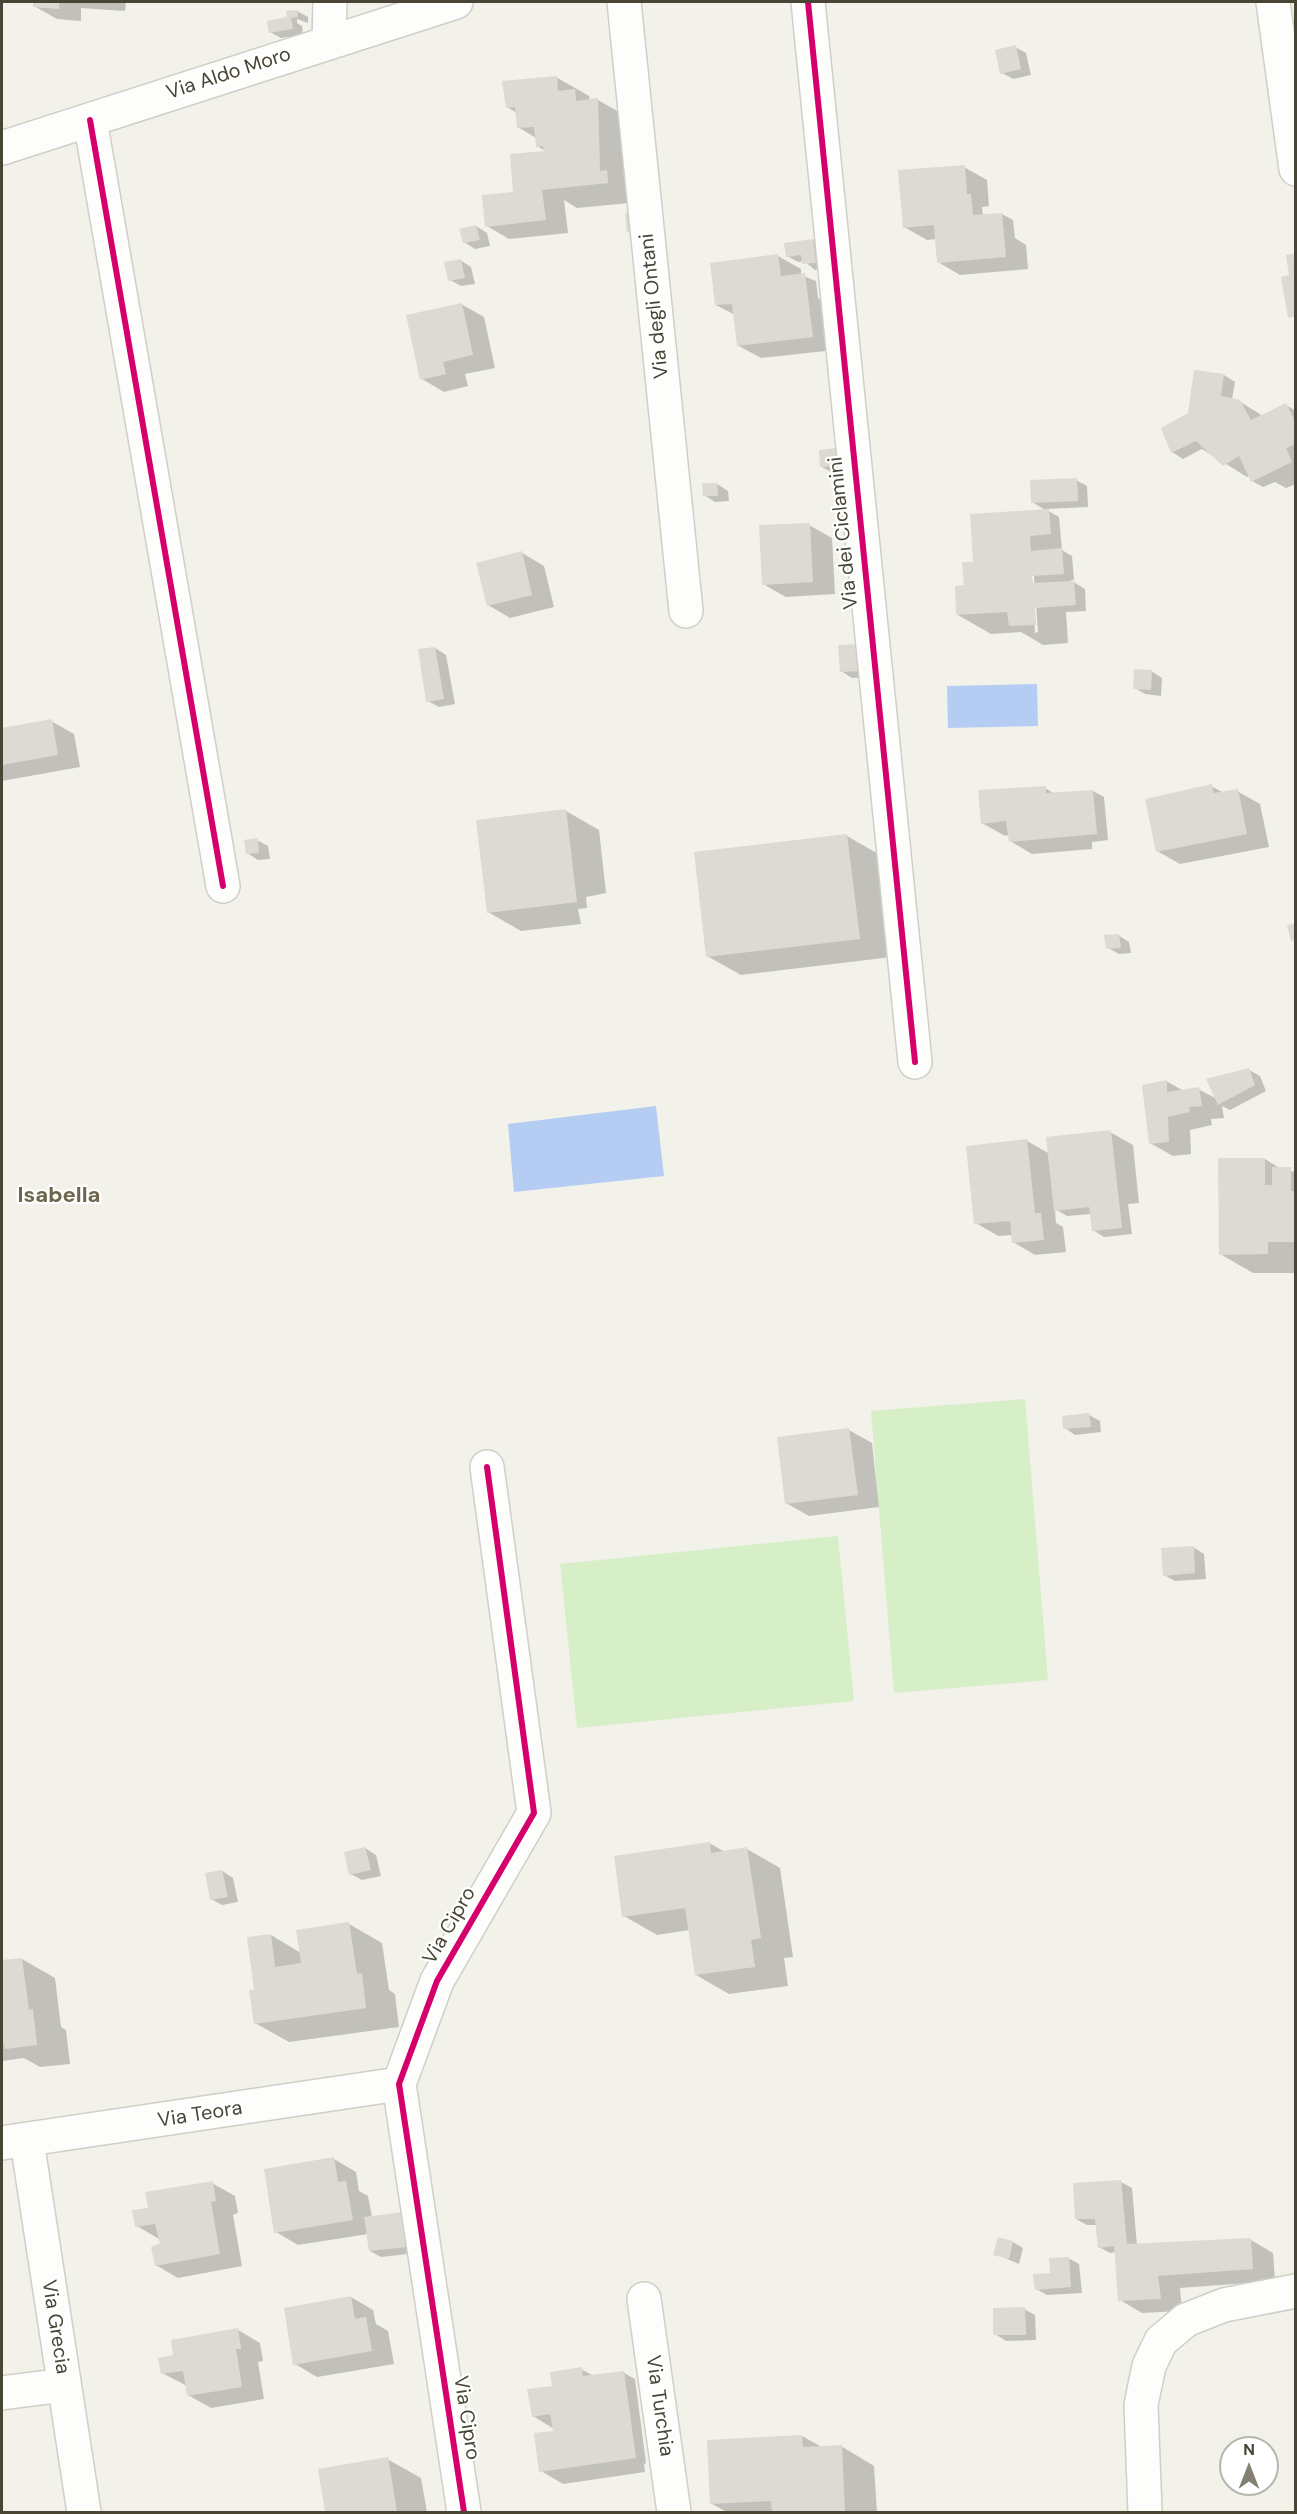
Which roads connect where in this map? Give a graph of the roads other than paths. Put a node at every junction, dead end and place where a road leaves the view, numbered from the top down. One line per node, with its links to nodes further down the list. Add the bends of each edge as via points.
1 (330, 2): 6 (street)
2 (456, 2): 6 (street, Via Aldo Moro)
3 (624, 2): 10 (street, Via degli Ontani)
4 (808, 2): 12 (street, Via dei Ciclamini)
5 (1273, 2): 9 (street)
6 (329, 41): 7 (street, Via Aldo Moro)
7 (90, 120): 8 (street, Via Aldo Moro); 11 (street)
8 (2, 148)
9 (1296, 169)
10 (686, 611)
11 (223, 886)
12 (915, 1062)
13 (487, 1467): 14 (street, Via Cipro, via 534,1814 437,1981)
14 (399, 2084): 15 (street, Via Teora); 21 (street, Via Cipro)
15 (14, 2142): 18 (street, Via Grecia)
16 (1296, 2291): 23 (street, via 1224,2305 1185,2320 1161,2341 1149,2366 1141,2404)
17 (644, 2299): 22 (street, Via Turchia)
18 (64, 2385): 19 (street); 20 (street, Via Grecia)
19 (2, 2393)
20 (84, 2512)
21 (464, 2512)
22 (674, 2512)
23 (1145, 2512)

